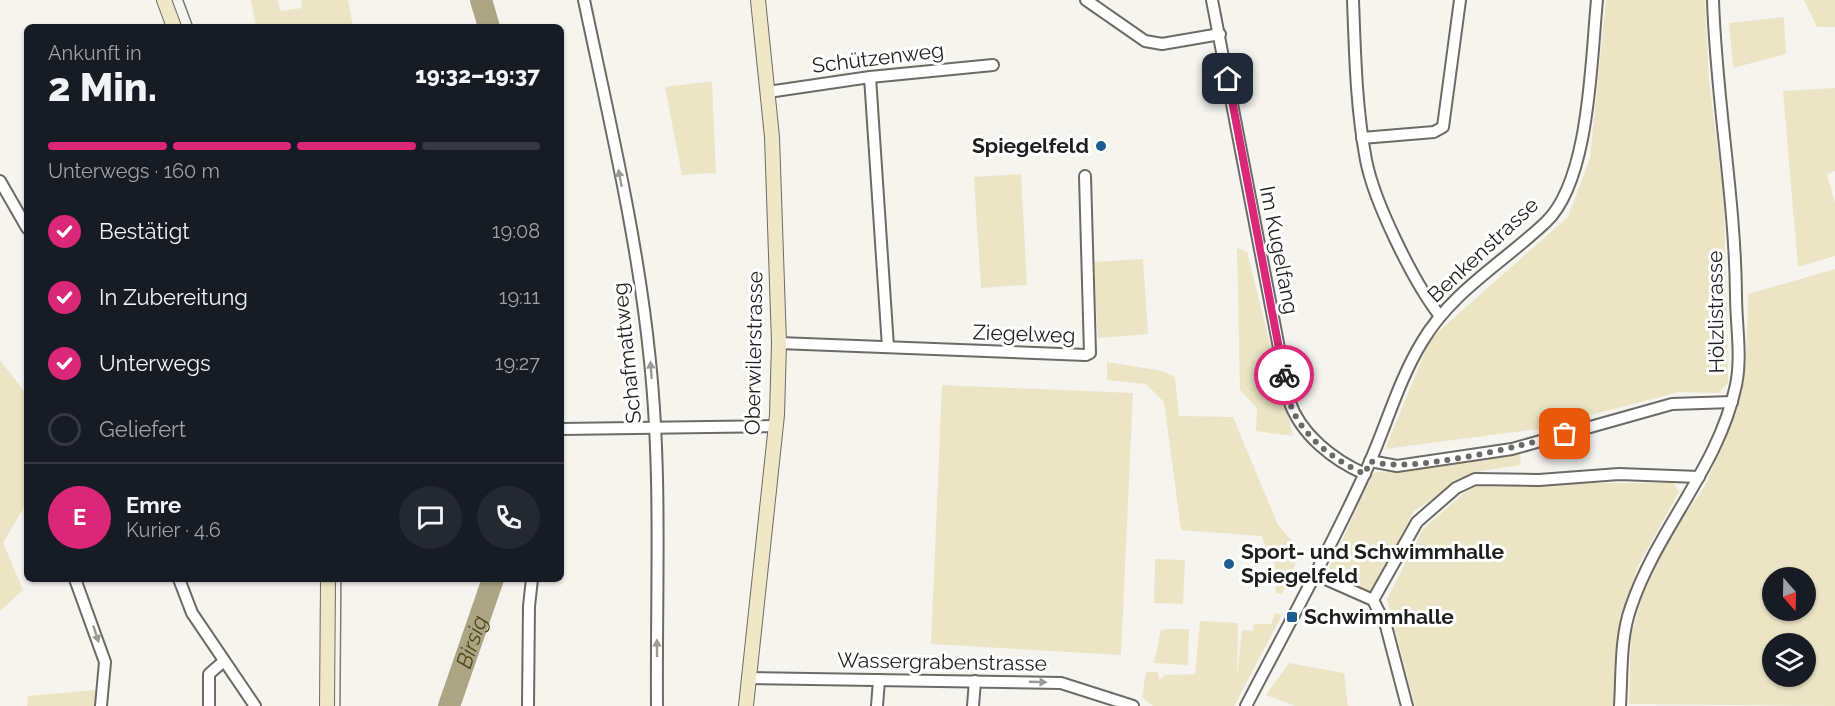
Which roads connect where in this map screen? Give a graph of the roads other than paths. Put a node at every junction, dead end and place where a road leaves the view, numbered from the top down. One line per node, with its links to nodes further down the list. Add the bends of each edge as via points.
1 (164, 0): 10 (main road)
2 (584, 0): 25 (street, Schafmattweg, one-way to 2, via 635,253)
3 (758, 0): 14 (main road, Oberwilerstrasse)
4 (1086, 0): 11 (street, via 1144,41 1162,44)
5 (1212, 0): 11 (street, Im Kugelfang)
6 (1353, 0): 15 (street)
7 (1460, 0): 15 (street, via 1443,127 1434,132)
8 (1598, 0): 19 (street, Benkenstrasse, via 1582,142 1569,186 1548,220)
9 (1713, 0): 22 (street, Hölzlistrasse, via 1733,219 1739,361)
10 (173, 24)
11 (1220, 34): 27 (street, Im Kugelfang, via 1249,203 1291,408 1317,443)
12 (993, 65): 13 (street, Schützenweg)
13 (870, 77): 14 (street, Schützenweg); 21 (street)
14 (768, 92): 20 (main road, Oberwilerstrasse)
15 (1362, 138): 19 (street, via 1366,162 1385,213 1423,294)
16 (1085, 176): 21 (street, Ziegelweg, via 1090,353)
17 (0, 181): 18 (street)
18 (24, 223)
19 (1440, 316): 26 (street, Benkenstrasse, via 1404,376)
20 (779, 343): 21 (street, Ziegelweg); 23 (main road, Oberwilerstrasse)
21 (888, 347)
22 (1732, 402): 26 (street, via 1672,404 1512,449 1397,466); 28 (street, Hölzlistrasse)
23 (776, 426): 25 (street); 36 (main road, Oberwilerstrasse)
24 (564, 429): 25 (street)
25 (655, 429): 44 (street, Schafmattweg, one-way to 25)
26 (1370, 461): 27 (street, Benkenstrasse)
27 (1365, 474): 29 (street, Benkenstrasse)
28 (1699, 477): 34 (street, via 1619,474 1539,480 1475,479 1456,488 1417,522); 51 (street, Hölzlistrasse, via 1662,537 1630,608)
29 (1314, 574): 34 (street); 49 (street, Benkenstrasse)
30 (76, 582): 39 (street, one-way to 39, via 105,663)
31 (180, 582): 35 (street, via 192,614)
32 (328, 582): 42 (main road)
33 (532, 582): 43 (street)
34 (1373, 600): 50 (street, via 1386,626)
35 (224, 661): 40 (street, via 209,674); 41 (street)
36 (748, 678): 37 (street, Wassergrabenstrasse); 45 (main road, Oberwilerstrasse)
37 (879, 680): 38 (street, Wassergrabenstrasse); 46 (street)
38 (978, 681): 47 (street); 48 (street, Wassergrabenstrasse, one-way to 48, via 1061,683)
39 (101, 706)
40 (209, 706)
41 (255, 706)
42 (327, 706)
43 (528, 706)
44 (657, 706)
45 (746, 706)
46 (877, 706)
47 (973, 706)
48 (1132, 706)
49 (1246, 706)
50 (1407, 706)
51 (1620, 706)

